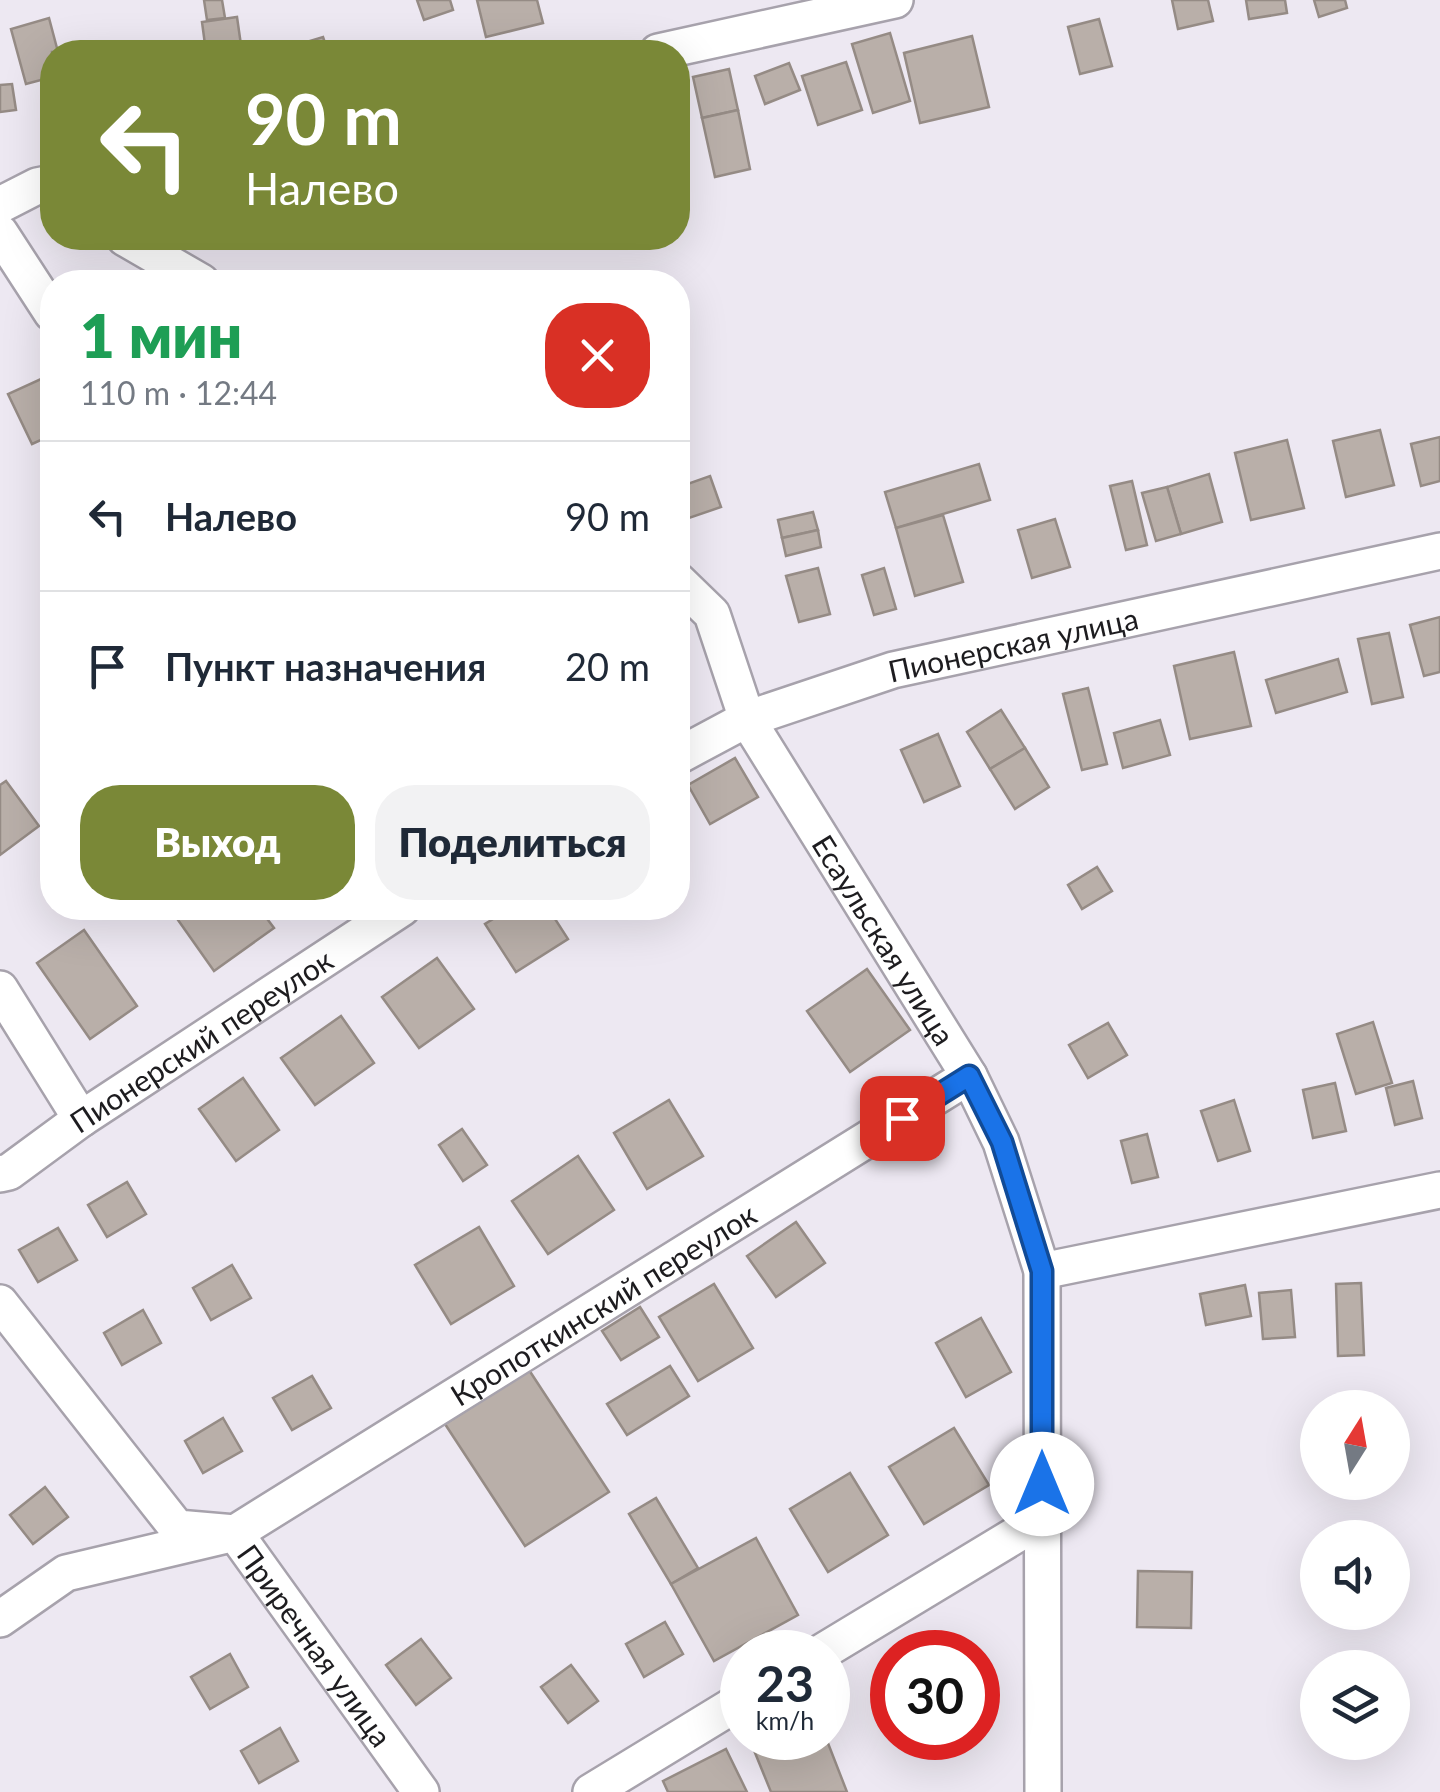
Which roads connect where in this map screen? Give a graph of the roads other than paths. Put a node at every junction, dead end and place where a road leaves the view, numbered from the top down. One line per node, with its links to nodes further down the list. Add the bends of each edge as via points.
1 (895, 0): 2 (street)
2 (690, 45)
3 (40, 191): 4 (street)
4 (0, 205)
5 (0, 233): 8 (street)
6 (146, 250): 7 (street)
7 (180, 270)
8 (40, 295)
9 (1440, 551): 11 (street, Пионерская улица, via 892,670)
10 (690, 593): 11 (street, via 712,614)
11 (746, 719): 12 (street); 15 (street, Есаульская улица)
12 (690, 749)
13 (384, 920): 16 (street, Пионерский переулок)
14 (0, 989): 16 (street)
15 (969, 1076): 19 (street, Есаульская улица, via 1002,1142); 22 (street, Кропоткинский переулок)
16 (81, 1119): 17 (street, Пионерский переулок)
17 (0, 1174)
18 (1440, 1190): 19 (street)
19 (1042, 1271): 21 (street, Есаульская улица)
20 (0, 1303): 22 (street, via 177,1528)
21 (1042, 1519): 24 (street); 28 (street, Есаульская улица)
22 (235, 1533): 23 (street, Приречная улица, via 66,1573); 26 (street, Приречная улица)
23 (0, 1619)
24 (850, 1635)
25 (720, 1713): 27 (street)
26 (421, 1792)
27 (591, 1792)
28 (1043, 1792)

